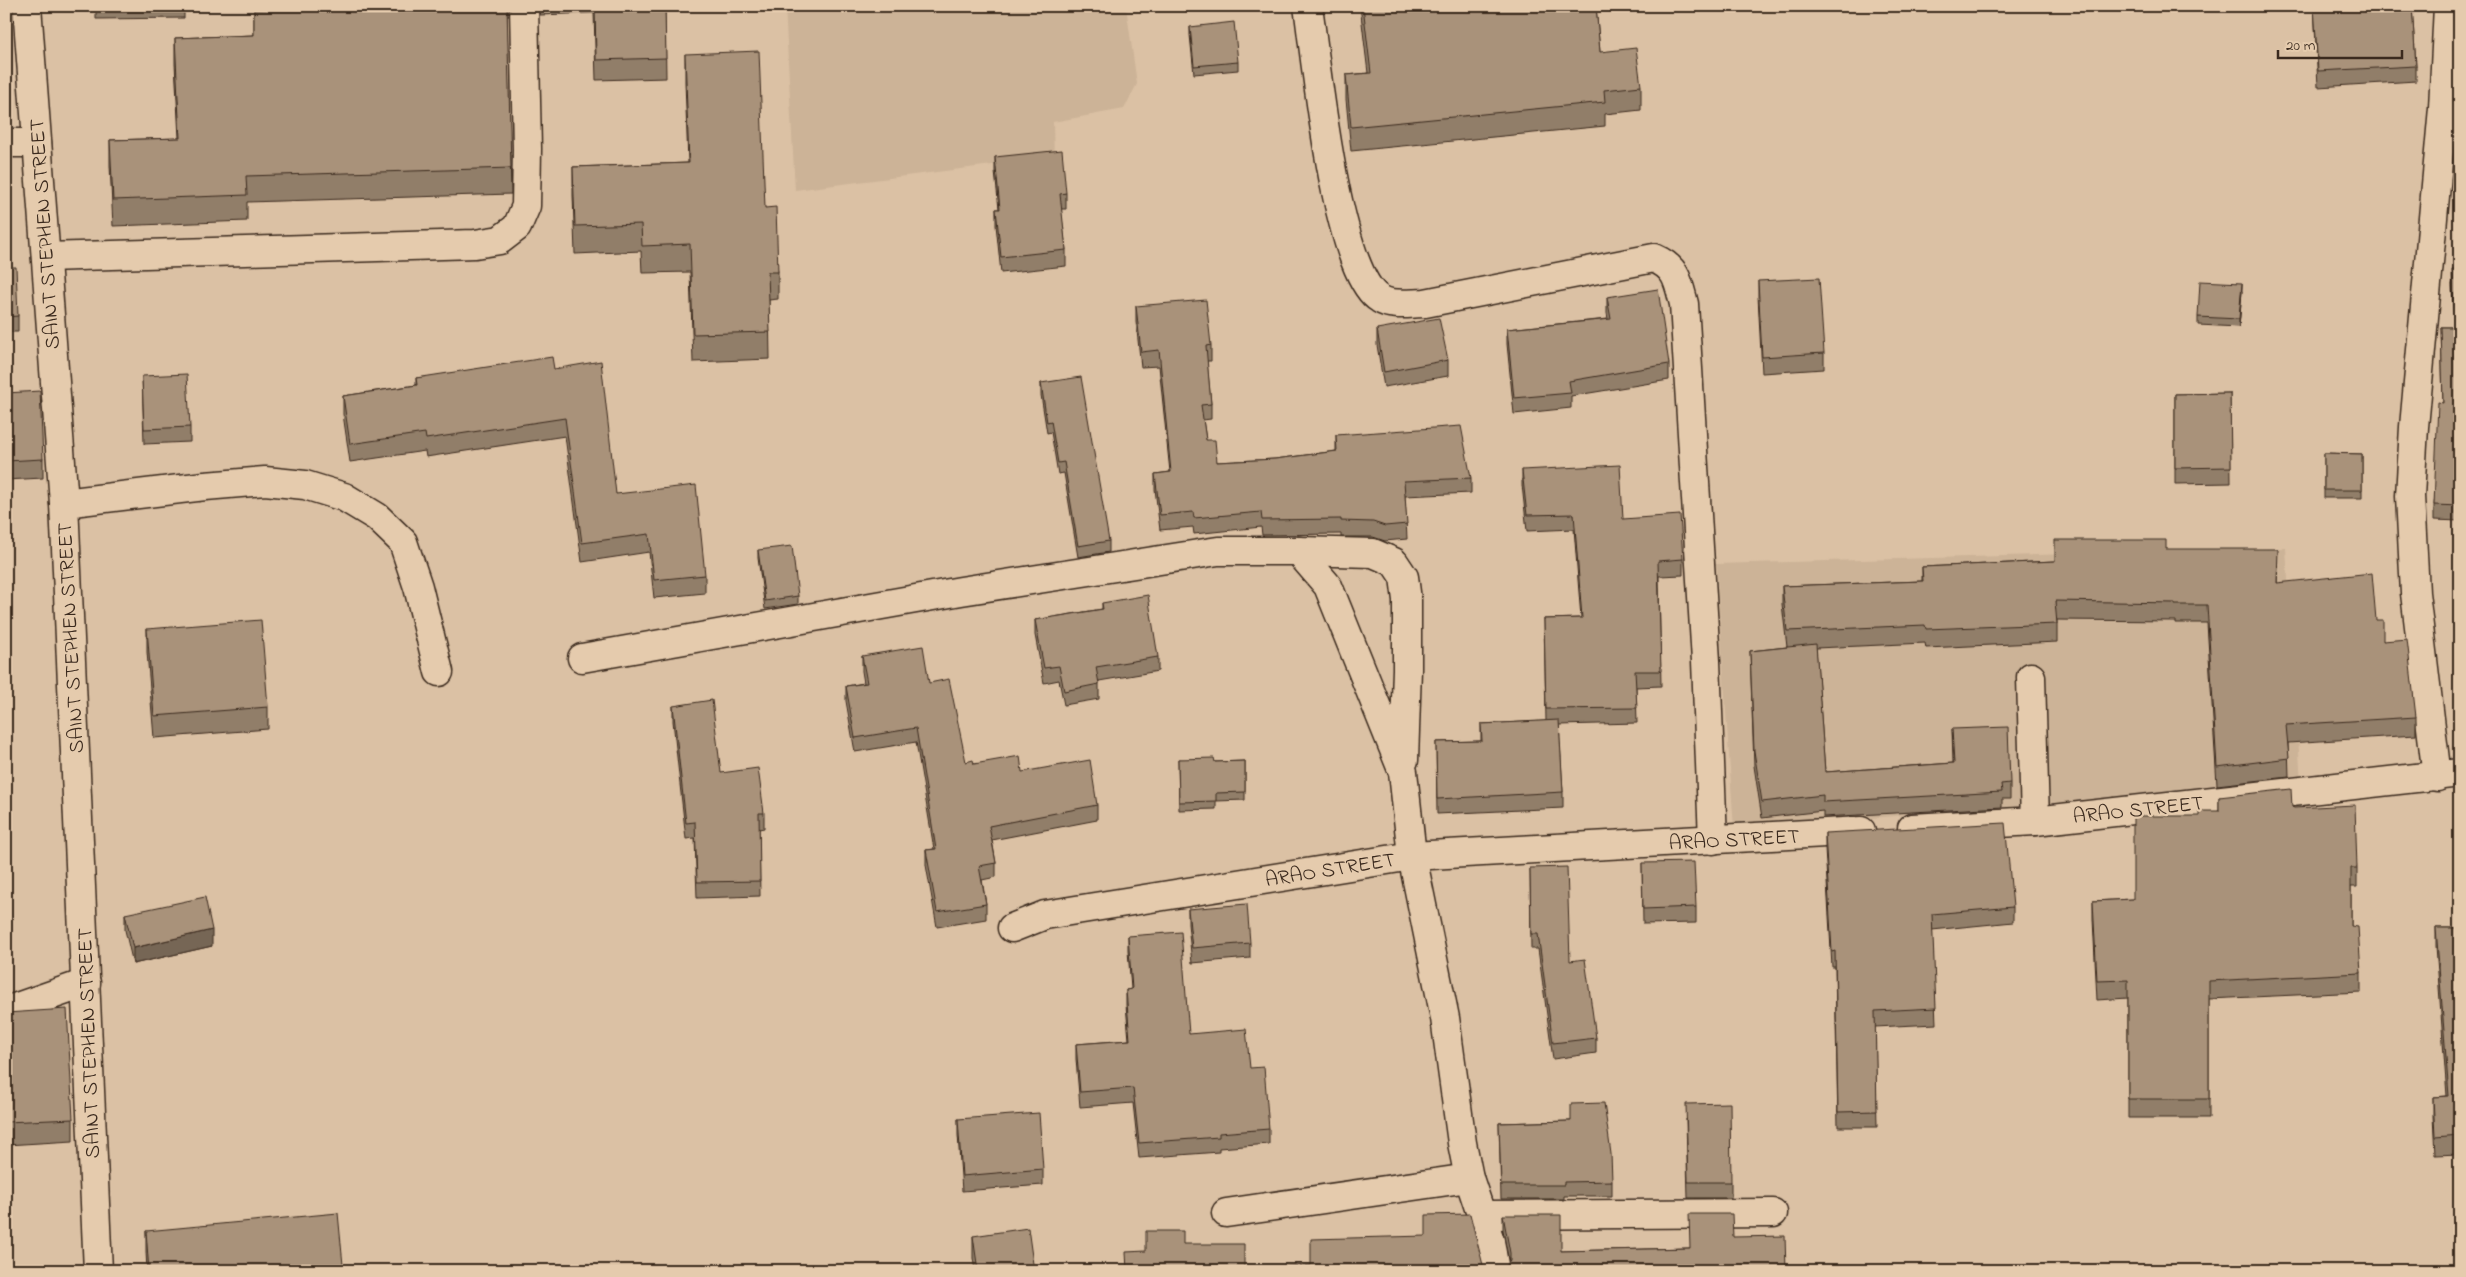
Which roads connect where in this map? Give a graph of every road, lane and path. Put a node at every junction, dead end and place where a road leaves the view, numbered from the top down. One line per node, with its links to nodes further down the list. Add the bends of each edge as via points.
1 (27, 6): 6 (street, SAINT STEPHEN STREET)
2 (524, 6): 7 (street, via 528,149 526,206 517,227 500,240 475,244)
3 (1308, 6): 16 (street, via 1338,202 1348,246 1368,289 1380,300 1400,304 1425,303 1654,258 1667,264 1677,278 1684,304 1706,661)
4 (2448, 6): 14 (street, via 2443,108 2410,496 2415,593)
5 (6, 143): 6 (street)
6 (37, 143): 7 (street, SAINT STEPHEN STREET)
7 (46, 257): 8 (street, SAINT STEPHEN STREET)
8 (64, 503): 11 (street, via 265,481 305,485 344,497 377,517 403,542); 19 (street, SAINT STEPHEN STREET)
9 (1298, 551): 10 (street, via 1218,551 961,591); 13 (street, via 1328,586); 13 (street, via 1373,553 1394,562 1404,577 1407,669)
10 (582, 658)
11 (439, 672)
12 (2031, 677): 15 (street)
13 (1403, 772): 17 (street)
14 (2449, 775): 15 (street, ARAO STREET)
15 (2036, 821): 16 (street, ARAO STREET)
16 (1713, 840): 17 (street, ARAO STREET)
17 (1412, 856): 18 (street, ARAO STREET, via 1045,915); 21 (street, via 1444,1018)
18 (1012, 928)
19 (86, 983): 20 (street); 25 (street, SAINT STEPHEN STREET)
20 (6, 1012)
21 (1469, 1178): 22 (street); 24 (street)
22 (1226, 1212)
23 (1773, 1212): 24 (street)
24 (1482, 1215): 26 (street)
25 (98, 1271)
26 (1495, 1271)

